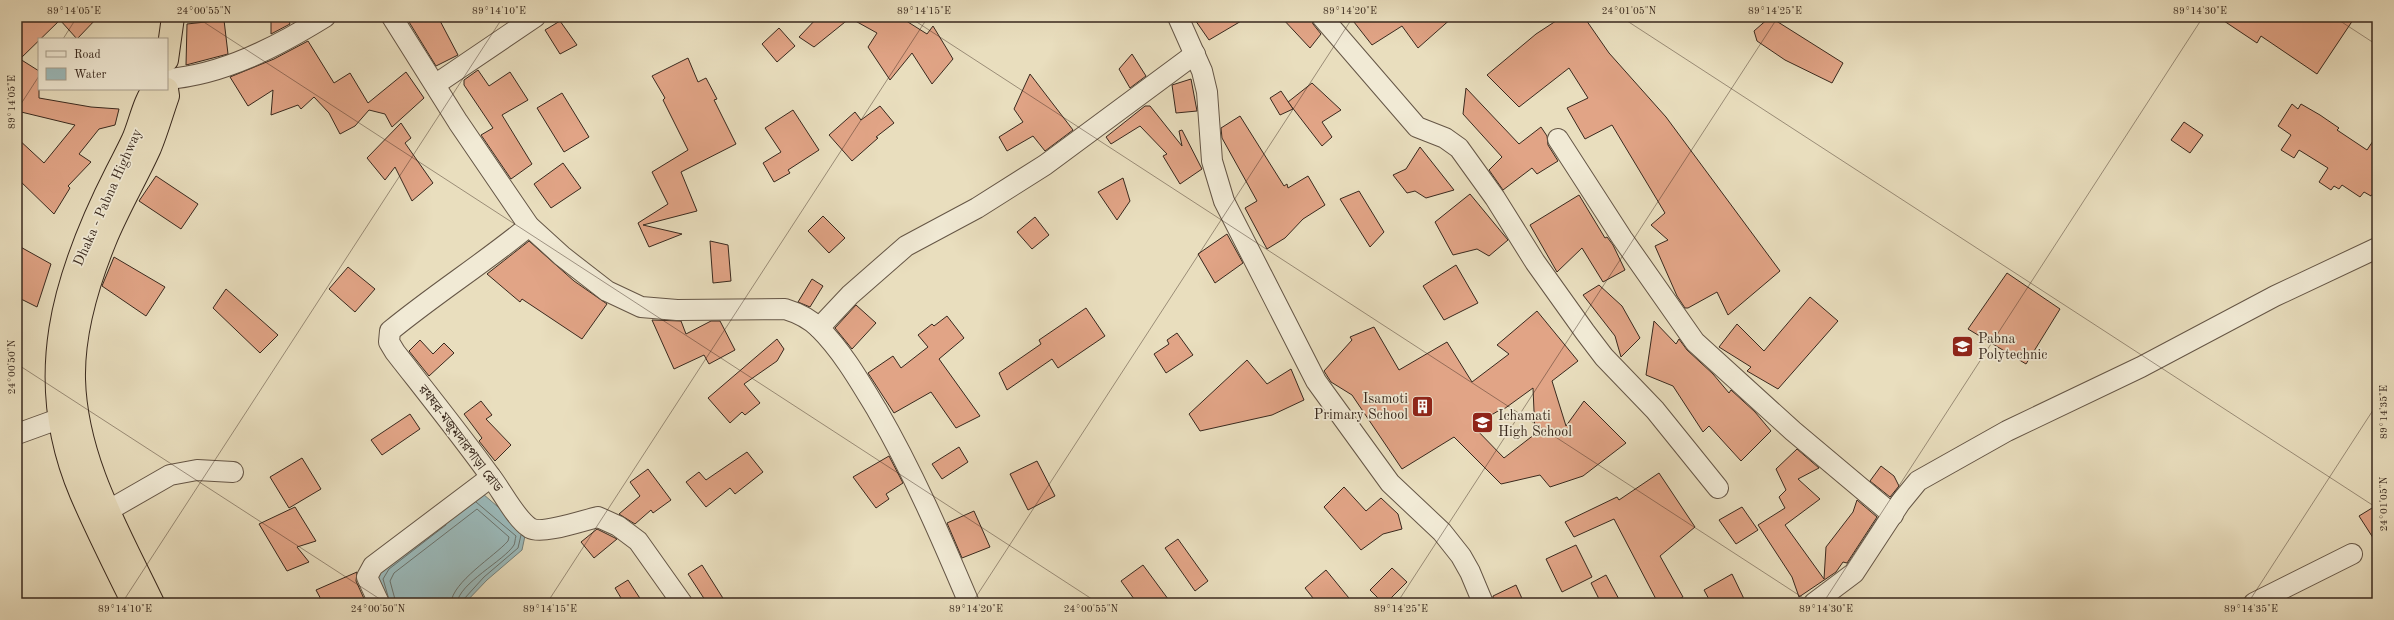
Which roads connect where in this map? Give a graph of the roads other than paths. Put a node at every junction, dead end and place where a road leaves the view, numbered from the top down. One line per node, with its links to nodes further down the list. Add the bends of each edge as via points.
1 (173, 17): 7 (highway)
2 (325, 17): 9 (street, via 249,56 187,78)
3 (392, 17): 10 (street)
4 (535, 17): 10 (street)
5 (1178, 17): 8 (street)
6 (1322, 17): 21 (street, via 1417,127 1445,138 1459,148 1495,198 1535,262 1604,357 1654,410)
7 (168, 53)
8 (1195, 54): 16 (street, via 1045,165 977,208 906,246 850,295); 30 (street, via 1207,92 1209,144 1222,195 1316,381 1390,483 1442,532 1461,556)
9 (168, 79)
10 (436, 84): 14 (street, via 458,122)
11 (154, 90): 17 (highway, Dhaka - Pabna Highway, via 107,191 71,279 58,340 55,376)
12 (167, 90): 17 (highway, Dhaka - Pabna Highway, via 168,96 150,147 106,240 89,288 76,345)
13 (1558, 139): 23 (street, via 1622,238 1695,342 1793,431)
14 (529, 226): 16 (street, via 607,291 641,307 677,310 785,309 800,314); 20 (street, রথঘর-মজুমদারপাড়া রোড, via 484,262 427,301 390,332 389,342 395,352)
15 (2377, 248): 23 (street, via 2275,296 2141,368 2007,431 1943,465 1918,481)
16 (819, 328): 29 (street, via 849,365 890,434 926,502)
17 (69, 414): 18 (street); 22 (highway, Dhaka - Pabna Highway); 25 (highway, Dhaka - Pabna Highway, via 80,492)
18 (17, 434)
19 (233, 472): 22 (street, via 197,470 170,475)
20 (491, 477): 27 (street, via 373,566 367,577); 28 (street, রথঘর-মজুমদারপাড়া রোড, via 530,528 554,528 598,516 618,526 638,541)
21 (1718, 488)
22 (109, 510): 26 (highway, Dhaka - Pabna Highway)
23 (1893, 515): 31 (street, via 1854,573)
24 (2352, 554): 32 (street)
25 (133, 603)
26 (153, 603)
27 (379, 603)
28 (682, 603)
29 (969, 603)
30 (1483, 603)
31 (1814, 603)
32 (2254, 603)

